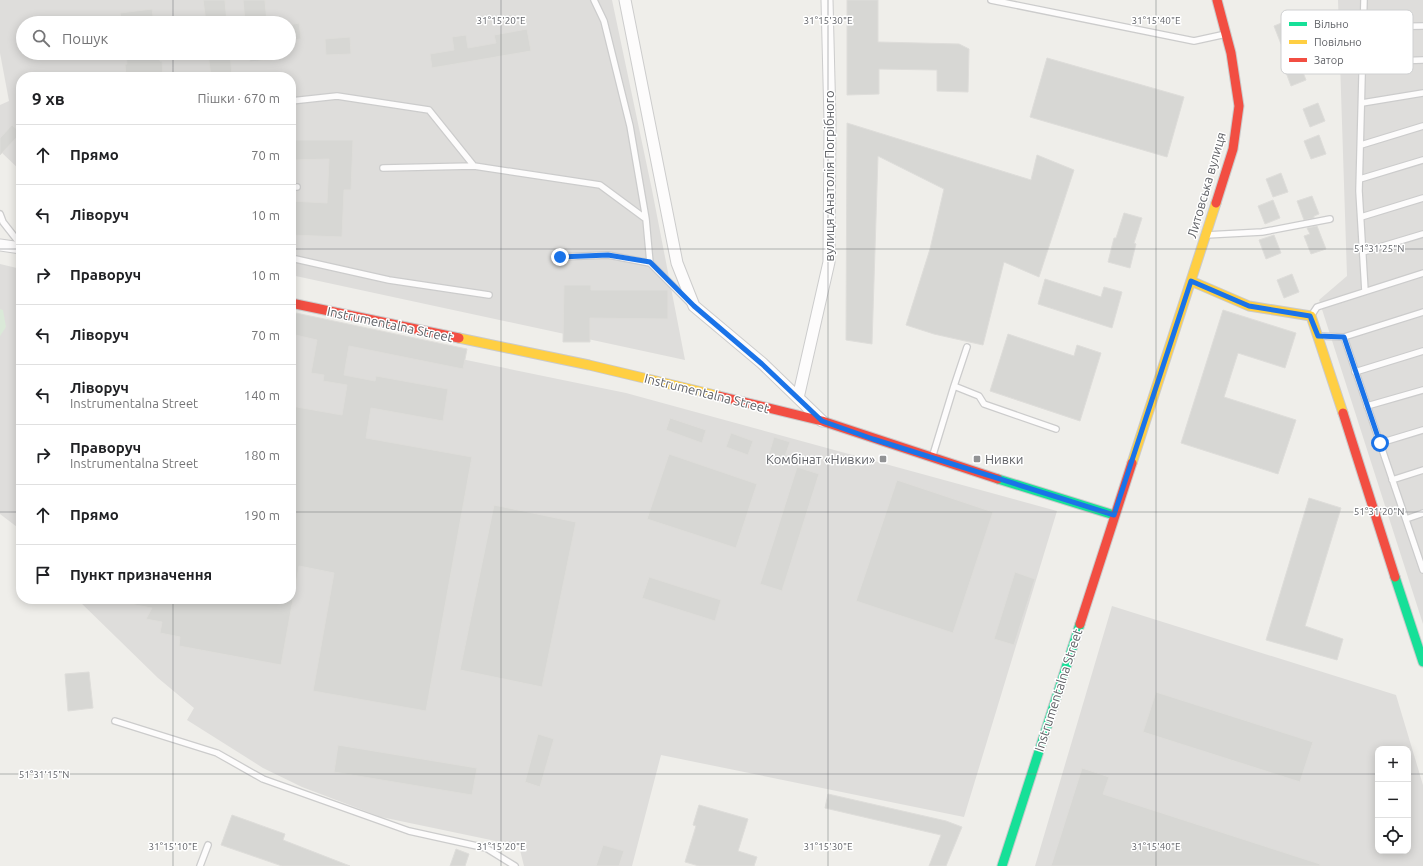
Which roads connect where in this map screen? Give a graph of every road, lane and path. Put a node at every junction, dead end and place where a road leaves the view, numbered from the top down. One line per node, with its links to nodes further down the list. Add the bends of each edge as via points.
1 (594, 0): 26 (lane, via 604,21 630,126)
2 (625, 0): 42 (street, via 677,262)
3 (827, 0): 52 (street, вулиця Анатолія Погрібного, via 830,121 829,262)
4 (991, 0): 10 (lane, via 1194,41)
5 (1217, 0): 10 (street, Литовська вулиця)
6 (1364, 0): 7 (lane)
7 (1364, 10)
8 (1413, 26): 9 (lane)
9 (1423, 26)
10 (1226, 34): 29 (street, Литовська вулиця, via 1239,106 1233,149)
11 (1413, 60): 12 (lane)
12 (1423, 60)
13 (1362, 74): 16 (lane)
14 (1423, 92): 16 (lane)
15 (296, 100): 20 (lane, via 338,96 429,110)
16 (1362, 103): 18 (lane)
17 (1423, 126): 18 (lane)
18 (1360, 145): 22 (lane)
19 (1423, 160): 22 (lane)
20 (474, 166): 21 (lane); 26 (lane, via 600,185)
21 (383, 168)
22 (1360, 179): 25 (lane)
23 (1423, 198): 25 (lane)
24 (0, 214): 30 (lane)
25 (1361, 217): 33 (lane)
26 (646, 219): 36 (lane)
27 (1330, 219): 29 (lane, via 1262,232)
28 (1423, 234): 33 (lane)
29 (1206, 236): 38 (street, Литовська вулиця)
30 (16, 239)
31 (0, 245): 32 (street)
32 (16, 247)
33 (1363, 252): 39 (lane)
34 (560, 257): 36 (lane, via 608,255)
35 (296, 259): 40 (lane, via 389,280)
36 (650, 262): 42 (lane)
37 (1423, 273): 39 (lane)
38 (1191, 281): 44 (street, via 1249,306); 62 (street, Instrumentalna Street)
39 (1366, 291): 44 (lane, via 1317,307)
40 (489, 295)
41 (296, 304): 54 (street, Instrumentalna Street, via 589,365)
42 (694, 306): 52 (street)
43 (1423, 312): 46 (lane)
44 (1310, 316): 45 (street)
45 (1318, 336): 46 (lane); 66 (street)
46 (1344, 337): 49 (lane)
47 (967, 347): 50 (lane)
48 (1423, 351): 49 (lane)
49 (1355, 372): 53 (lane)
50 (954, 386): 55 (lane, via 979,396 984,404); 58 (lane)
51 (1423, 390): 53 (lane)
52 (798, 398): 54 (street)
53 (1367, 406): 57 (lane)
54 (822, 421): 58 (street, Instrumentalna Street)
55 (1056, 429)
56 (1423, 430): 57 (lane)
57 (1380, 443): 60 (lane)
58 (932, 458): 62 (street, Instrumentalna Street)
59 (1423, 470): 60 (lane)
60 (1392, 480): 63 (lane)
61 (1423, 513): 63 (lane)
62 (1114, 515): 71 (street, Instrumentalna Street)
63 (1406, 519): 64 (lane)
64 (1421, 556): 65 (lane)
65 (1423, 570)
66 (1423, 662)
67 (115, 722): 70 (lane, via 217,752 263,779 409,831 486,848)
68 (208, 845): 69 (lane)
69 (200, 866)
70 (515, 866)
71 (1002, 866)

